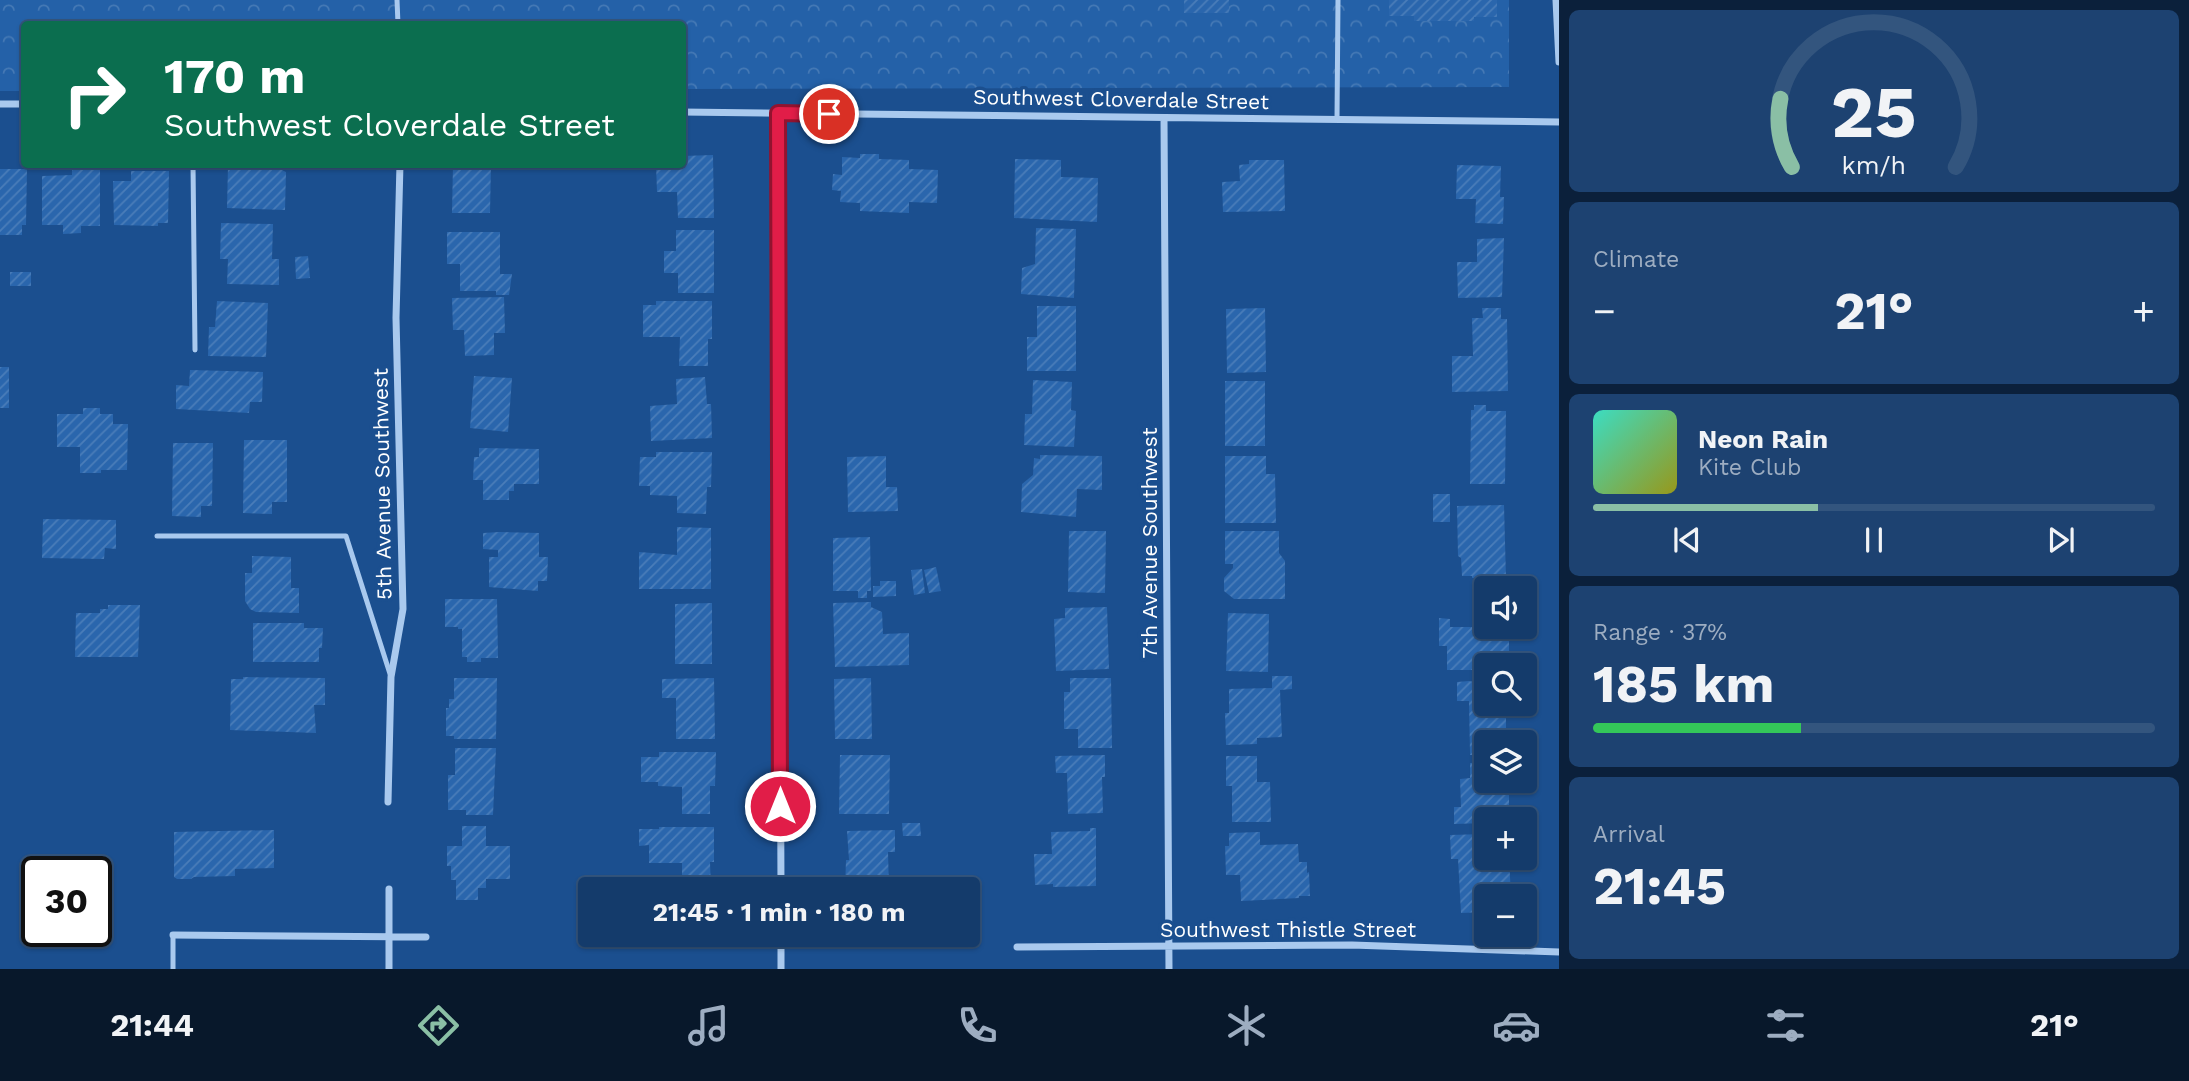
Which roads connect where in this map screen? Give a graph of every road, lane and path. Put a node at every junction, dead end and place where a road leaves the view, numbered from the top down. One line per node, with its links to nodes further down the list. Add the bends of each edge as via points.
1 (397, 0): 4 (lane)
2 (1338, 0): 11 (lane)
3 (1556, 0): 5 (street)
4 (398, 21)
5 (1559, 62)
6 (0, 104): 7 (street)
7 (21, 104)
8 (686, 112): 9 (street, Southwest Cloverdale Street)
9 (778, 113): 10 (street, Southwest Cloverdale Street); 19 (street)
10 (1164, 118): 11 (street, Southwest Cloverdale Street); 24 (street, 7th Avenue Southwest)
11 (1336, 119): 12 (street, Southwest Cloverdale Street)
12 (1559, 122)
13 (193, 168): 15 (lane)
14 (400, 168): 17 (street, 5th Avenue Southwest, via 396,318 403,609)
15 (195, 350)
16 (157, 536): 17 (lane, via 346,536)
17 (391, 677): 18 (street, 5th Avenue Southwest)
18 (388, 802)
19 (781, 877)
20 (389, 889): 22 (street)
21 (173, 935): 22 (street); 28 (lane)
22 (389, 937): 23 (street); 29 (street)
23 (426, 937)
24 (1168, 946): 26 (street, Southwest Thistle Street); 27 (street, Southwest Thistle Street, via 1352,945); 31 (street, 7th Avenue Southwest)
25 (781, 947): 30 (street)
26 (1017, 947)
27 (1559, 952)
28 (173, 969)
29 (389, 969)
30 (781, 969)
31 (1168, 969)

